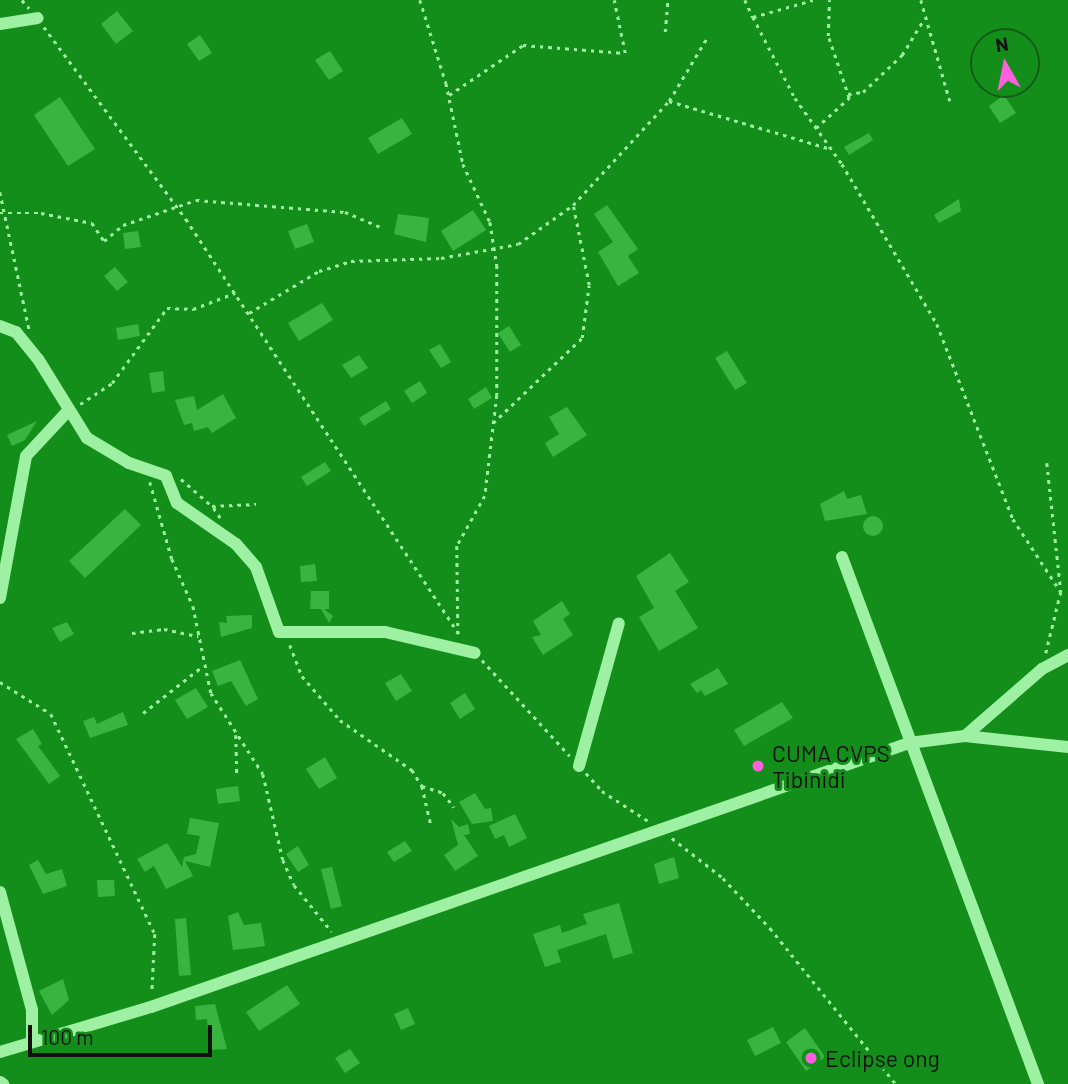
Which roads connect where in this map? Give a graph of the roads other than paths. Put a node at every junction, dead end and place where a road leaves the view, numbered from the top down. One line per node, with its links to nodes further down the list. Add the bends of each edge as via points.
1 (38, 18): 2 (street)
2 (0, 24)
3 (0, 326): 4 (street, via 16,332 29,347)
4 (68, 411): 6 (street, via 26,456); 8 (street, via 87,438 166,476 177,503 228,537 256,567 279,632 385,632)
5 (842, 557): 11 (street)
6 (0, 598)
7 (619, 622): 13 (street)
8 (475, 653)
9 (1068, 655): 10 (street, via 1042,669)
10 (965, 736): 11 (street); 12 (street)
11 (914, 743): 15 (street, via 658,827 151,1007); 17 (street)
12 (1068, 747)
13 (579, 766)
14 (0, 892): 15 (street, via 32,1010)
15 (32, 1039): 16 (street)
16 (0, 1052)
17 (1038, 1084)

